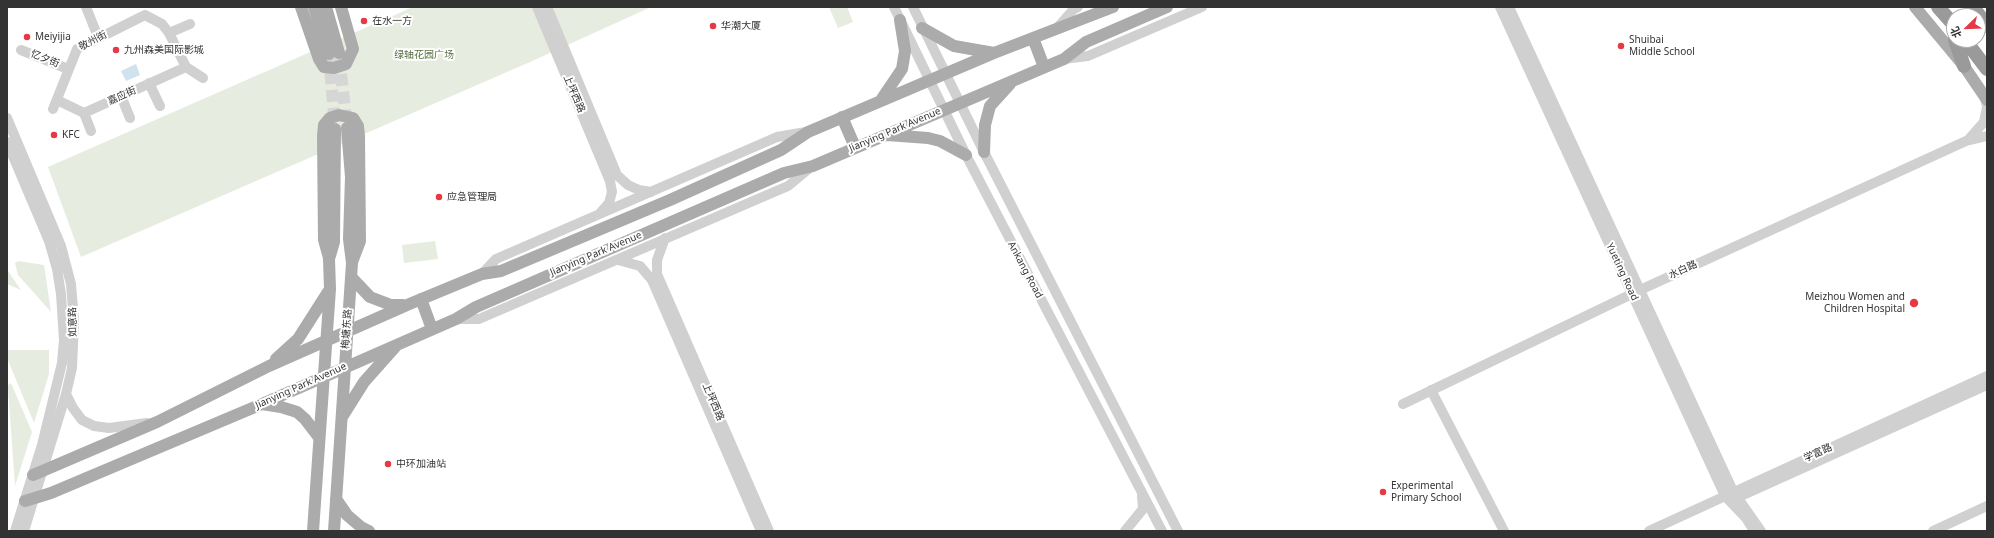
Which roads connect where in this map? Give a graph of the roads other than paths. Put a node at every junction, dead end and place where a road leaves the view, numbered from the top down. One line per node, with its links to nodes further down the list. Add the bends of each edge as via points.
1 (86, 7): 22 (street)
2 (301, 7): 5 (main road, via 319,59 324,67 334,68 346,64 353,49)
3 (314, 7): 4 (main road, via 334,54)
4 (326, 7)
5 (341, 7)
6 (537, 7): 62 (street, 上坪西路)
7 (547, 7): 62 (street, 上坪西路)
8 (894, 7): 18 (street, Ankang Road)
9 (913, 7): 20 (street, Ankang Road)
10 (1078, 7): 21 (street)
11 (1113, 7): 21 (main road, Jianying Park Avenue)
12 (1167, 7): 29 (main road, Jianying Park Avenue, via 1086,42)
13 (1202, 7): 29 (street, via 1088,56)
14 (1500, 7): 73 (street, Yueting Road)
15 (1509, 7): 73 (street, Yueting Road)
16 (1915, 7): 30 (main road)
17 (149, 11): 23 (street); 33 (street, 敬州街, via 77,49)
18 (900, 20): 38 (street, Ankang Road); 42 (main road, via 905,51 902,69)
19 (190, 24): 23 (street)
20 (922, 28): 28 (main road, via 954,46); 35 (street, Ankang Road)
21 (1057, 28): 24 (main road, Jianying Park Avenue)
22 (96, 32)
23 (170, 33): 31 (street)
24 (1034, 38): 28 (main road, Jianying Park Avenue); 32 (main road)
25 (1958, 48): 30 (highway)
26 (1971, 48): 34 (highway)
27 (21, 50): 33 (street, 忆夕街)
28 (994, 53): 35 (main road, Jianying Park Avenue)
29 (1064, 59): 32 (main road, Jianying Park Avenue)
30 (1964, 66): 41 (main road)
31 (186, 67): 36 (street); 39 (street, 嘉应街)
32 (1044, 67): 37 (main road, Jianying Park Avenue)
33 (68, 69): 46 (street, 敬州街, via 55,105)
34 (1987, 69)
35 (945, 74): 38 (main road, Jianying Park Avenue); 43 (street, Ankang Road)
36 (203, 78)
37 (1014, 80): 43 (main road, Jianying Park Avenue); 59 (main road, via 990,106 985,125)
38 (929, 81): 42 (main road, Jianying Park Avenue); 45 (street, Ankang Road)
39 (149, 83): 40 (street, 嘉应街); 44 (street)
40 (121, 96): 46 (street, 嘉应街); 49 (street)
41 (1986, 99): 56 (street, via 1984,122)
42 (881, 101): 47 (main road, Jianying Park Avenue)
43 (960, 103): 45 (main road, Jianying Park Avenue); 59 (street, Ankang Road)
44 (160, 106)
45 (943, 110): 54 (main road, Jianying Park Avenue); 60 (street, Ankang Road)
46 (84, 113): 52 (street)
47 (842, 117): 53 (main road, Jianying Park Avenue); 58 (main road)
48 (7, 118): 87 (street, 如意路, via 61,246 71,284 74,321 72,368)
49 (130, 118)
50 (347, 128): 68 (main road, 梅塘东路, via 350,177 349,239)
51 (335, 129): 66 (main road, 梅塘东路, via 334,242)
52 (91, 131)
53 (808, 132): 63 (street, via 777,137); 69 (main road, Jianying Park Avenue, via 781,150 670,200 501,271)
54 (884, 135): 58 (main road, Jianying Park Avenue); 60 (main road, via 928,138 940,141)
55 (1987, 136): 56 (street)
56 (1966, 141): 73 (street, 水白路)
57 (7, 142): 93 (street, 如意路, via 49,241 57,269 64,320 62,363)
58 (855, 147): 61 (main road, Jianying Park Avenue)
59 (984, 152): 108 (street, Ankang Road)
60 (966, 155): 94 (street, Ankang Road)
61 (813, 166): 65 (street, via 788,186); 76 (main road, Jianying Park Avenue, via 784,173 476,306)
62 (614, 178): 63 (street, via 639,190); 64 (street, via 609,203)
63 (651, 192): 64 (street)
64 (600, 214): 69 (street, via 496,259)
65 (666, 238): 67 (street); 71 (street, via 657,260)
66 (329, 259): 68 (main road, via 324,240 322,136 324,125 330,118 339,115 353,118 358,126 359,136 360,241); 72 (main road, 梅塘东路)
67 (618, 260): 71 (street, via 640,266); 76 (street, via 479,319)
68 (352, 263): 70 (main road, 梅塘东路)
69 (482, 274): 74 (main road, Jianying Park Avenue)
70 (351, 277): 75 (main road, via 370,297 391,304); 78 (main road, 梅塘东路)
71 (655, 277): 104 (street, 上坪西路); 105 (street, 上坪西路)
72 (330, 289): 79 (main road, 梅塘东路); 81 (main road, via 298,339)
73 (1636, 292): 86 (street, 水白路); 95 (street, Yueting Road)
74 (421, 299): 75 (main road, Jianying Park Avenue); 77 (main road)
75 (407, 305): 78 (main road, Jianying Park Avenue)
76 (456, 319): 77 (main road, Jianying Park Avenue)
77 (432, 329): 80 (main road, Jianying Park Avenue)
78 (347, 331): 79 (main road, Jianying Park Avenue); 82 (main road, 梅塘东路)
79 (326, 341): 81 (main road, Jianying Park Avenue); 83 (main road, 梅塘东路)
80 (398, 343): 82 (main road, Jianying Park Avenue); 90 (main road, via 364,382)
81 (269, 366): 91 (main road, Jianying Park Avenue)
82 (345, 367): 83 (main road, Jianying Park Avenue); 90 (main road, 梅塘东路)
83 (323, 376): 88 (main road, Jianying Park Avenue); 92 (main road, 梅塘东路)
84 (1987, 376): 95 (street, 学富路)
85 (1987, 385): 95 (street, 学富路)
86 (1432, 390): 89 (street, 水白路); 109 (street)
87 (66, 394): 91 (street, via 82,420 94,426 109,428); 93 (street, 如意路)
88 (262, 404): 92 (main road, via 297,412 306,419); 97 (main road, Jianying Park Avenue)
89 (1402, 404)
90 (341, 420): 96 (main road, 梅塘东路)
91 (157, 422): 93 (main road, Jianying Park Avenue)
92 (318, 436): 101 (main road, 梅塘东路)
93 (37, 473): 97 (street, 如意路)
94 (1142, 494): 106 (street, via 1143,509); 107 (street, Ankang Road)
95 (1731, 497): 110 (street, 学富路); 111 (street, 学富路); 112 (street, Yueting Road); 113 (street, Yueting Road, via 1751,515)
96 (336, 499): 102 (main road, 梅塘东路); 103 (main road, via 347,515)
97 (29, 500): 99 (street, 如意路); 100 (street, 如意路)
98 (1987, 506): 114 (street)
99 (15, 531)
100 (24, 531)
101 (313, 531)
102 (334, 531)
103 (369, 531)
104 (760, 531)
105 (769, 531)
106 (1125, 531)
107 (1162, 531)
108 (1178, 531)
109 (1504, 531)
110 (1649, 531)
111 (1665, 531)
112 (1754, 531)
113 (1761, 531)
114 (1933, 531)

